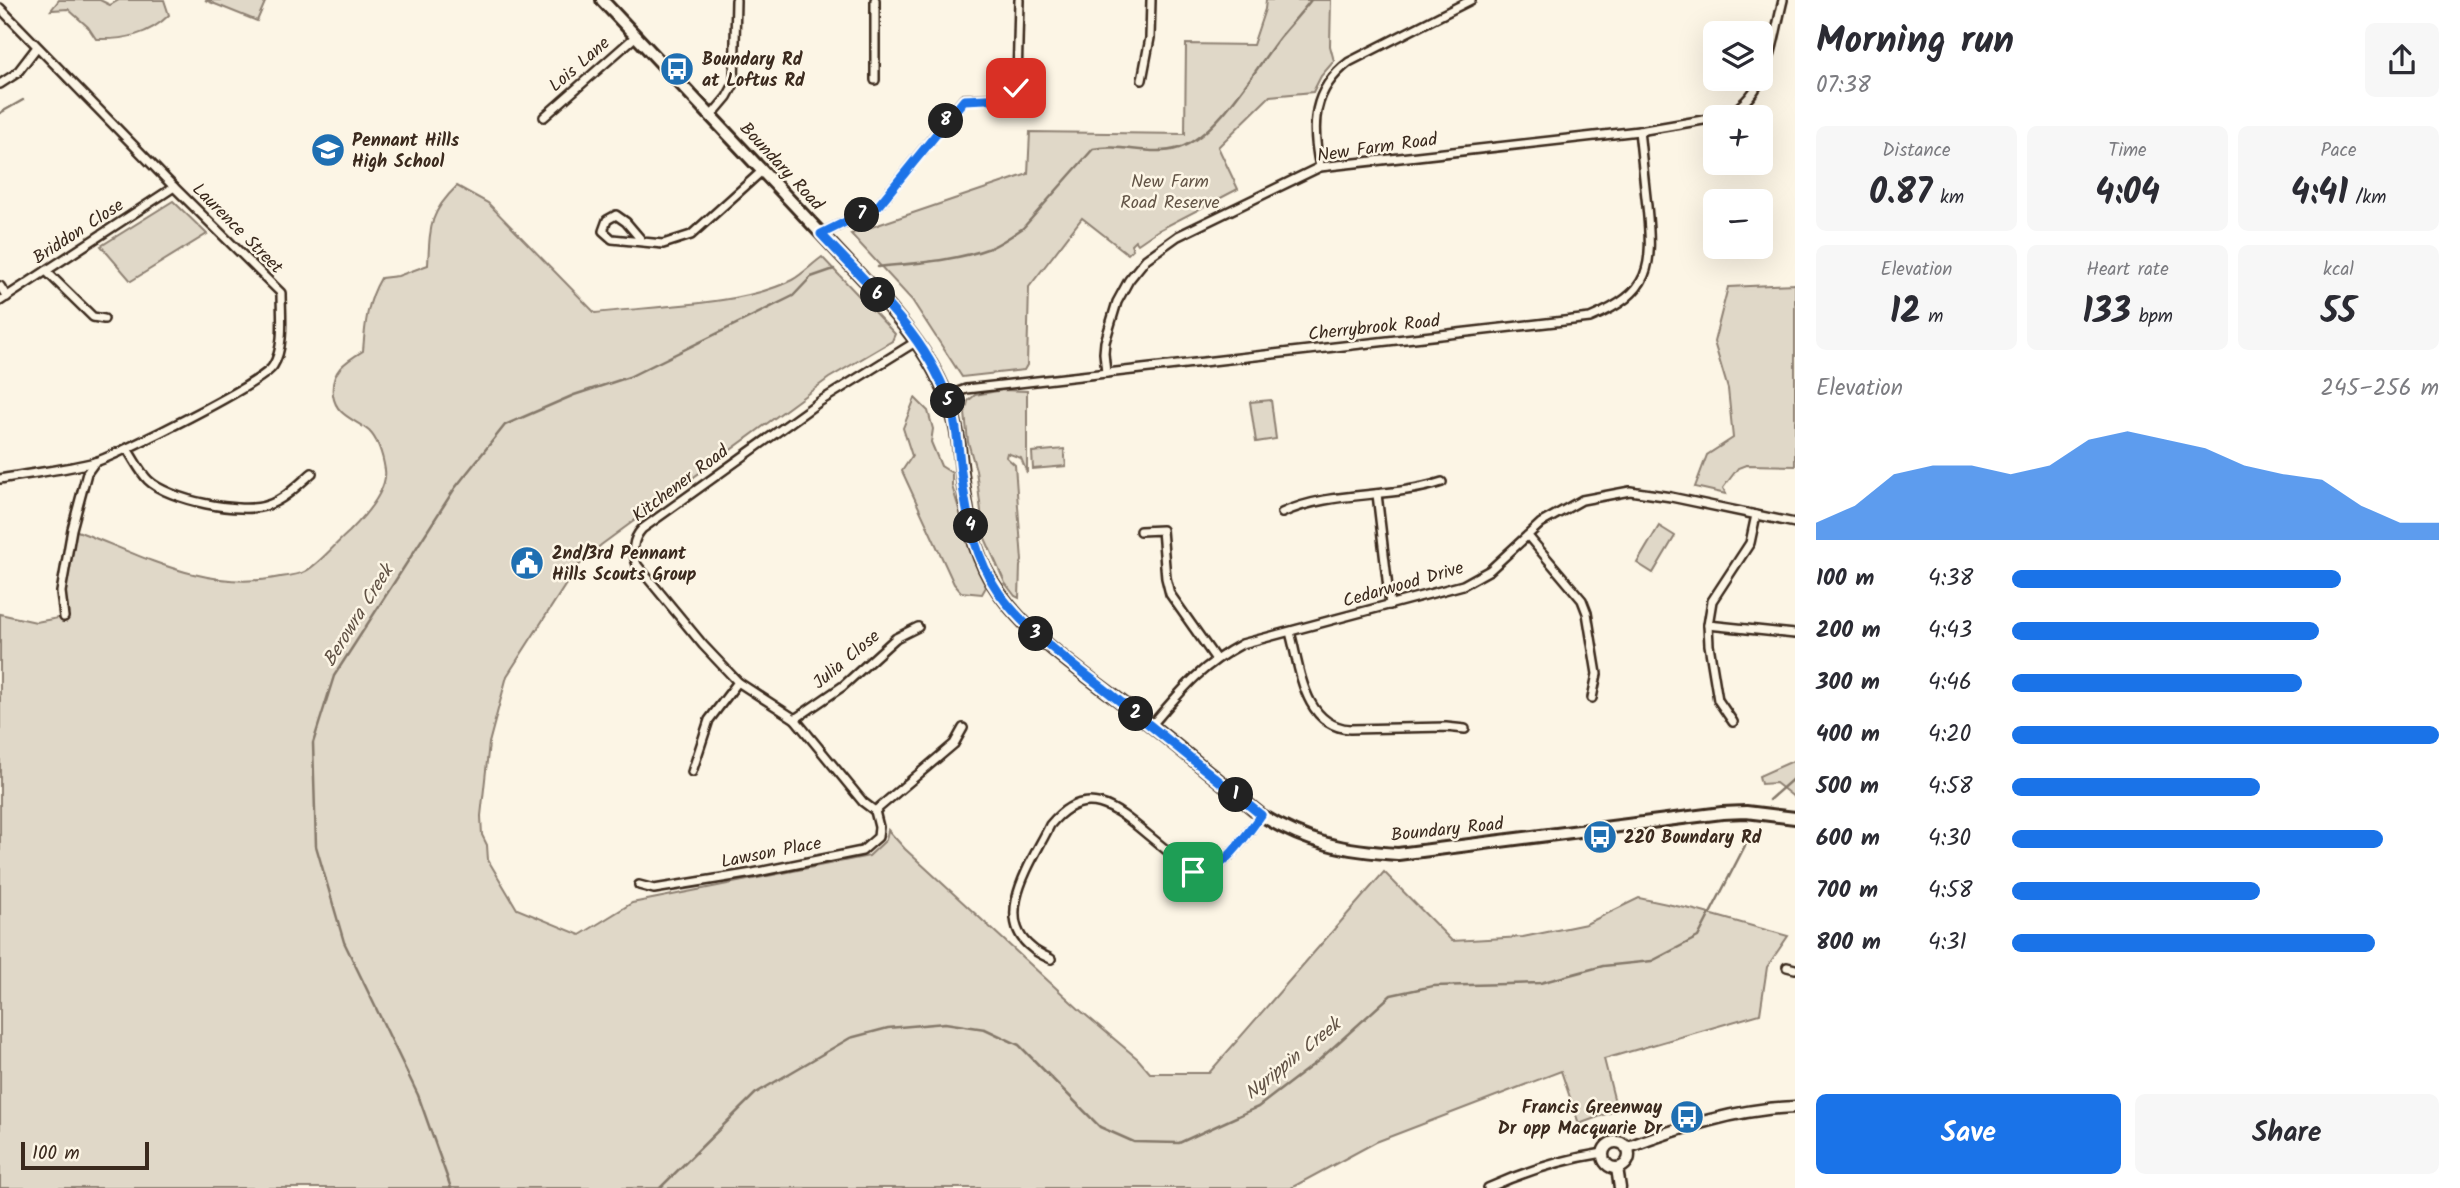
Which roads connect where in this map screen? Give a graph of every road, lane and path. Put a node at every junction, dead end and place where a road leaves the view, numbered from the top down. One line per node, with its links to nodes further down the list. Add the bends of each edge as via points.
1 (603, 0): 9 (main road, Boundary Road)
2 (736, 0): 16 (street, via 734,84)
3 (875, 0): 11 (street)
4 (1018, 0): 22 (street, via 1017,85 1013,94 964,100 878,206)
5 (1152, 0): 12 (street)
6 (1471, 0): 19 (street, via 1336,72 1318,105 1315,144)
7 (1783, 0): 14 (street, via 1765,73 1759,87)
8 (0, 8): 10 (street, Laurence Street)
9 (636, 36): 15 (street, Lois Lane); 16 (main road, Boundary Road)
10 (37, 47): 13 (street, via 17,73); 21 (street, Laurence Street)
11 (875, 80)
12 (1142, 80)
13 (0, 84)
14 (1741, 105)
15 (544, 117)
16 (711, 117): 20 (main road, Boundary Road)
17 (1703, 120): 18 (street, New Farm Road)
18 (1639, 131): 19 (street, New Farm Road); 29 (street, Cherrybrook Road, via 1650,255 1637,287 1616,307 1590,318)
19 (1320, 167): 29 (street, New Farm Road, via 1178,236 1146,258 1121,291 1104,353)
20 (762, 171): 22 (main road, Boundary Road); 23 (street, via 691,235 663,244)
21 (174, 187): 24 (street, Briddon Close); 31 (street, Laurence Street, via 281,293 279,354 272,369 251,383)
22 (821, 234): 28 (main road, Boundary Road)
23 (643, 242): 23 (street, via 612,239 603,231 607,220 616,215)
24 (46, 271): 26 (street, Briddon Close); 27 (street, via 93,317)
25 (0, 286): 26 (street)
26 (4, 299)
27 (104, 320)
28 (916, 341): 30 (main road, Boundary Road); 49 (street, Kitchener Road, via 819,402 636,535 637,565)
29 (1106, 373): 30 (street, Cherrybrook Road, via 965,389)
30 (947, 396): 53 (main road, Boundary Road, via 975,542 999,593 1035,634)
31 (127, 449): 32 (street, Laurence Street); 33 (street, via 148,480 169,493 246,508 283,498)
32 (95, 461): 34 (street, Laurence Street); 43 (street, via 87,473 72,529 61,592)
33 (312, 473)
34 (0, 479)
35 (1441, 482): 36 (street)
36 (1377, 494): 37 (street, via 1306,502); 42 (street)
37 (1282, 513)
38 (1756, 515): 39 (street, Cedarwood Drive); 41 (street, Cedarwood Drive, via 1630,491 1582,500 1541,523); 44 (street, via 1750,543 1712,601)
39 (1795, 523)
40 (1140, 531): 48 (street, via 1162,530 1170,594)
41 (1528, 536): 42 (street, Cedarwood Drive, via 1476,579); 50 (street, via 1582,600 1597,674)
42 (1390, 605): 46 (street, Cedarwood Drive)
43 (64, 617)
44 (1708, 625): 47 (street); 52 (street, via 1718,700)
45 (918, 627): 51 (street, Julia Close, via 896,638 843,686)
46 (1290, 632): 48 (street, Cedarwood Drive, via 1242,644); 55 (street, via 1310,705 1335,726)
47 (1795, 634)
48 (1215, 659): 53 (street, Cedarwood Drive)
49 (738, 682): 51 (street, Kitchener Road); 56 (street, via 709,720)
50 (1592, 698)
51 (795, 719): 57 (street, Kitchener Road)
52 (1733, 722)
53 (1152, 726): 58 (main road, Boundary Road)
54 (963, 728): 57 (street, via 954,744)
55 (1465, 729)
56 (692, 772)
57 (875, 811): 60 (street, Lawson Place, via 878,837 862,851 678,885 654,888)
58 (1261, 815): 59 (main road, Boundary Road, via 1286,831 1333,847 1398,853 1722,813); 61 (street, via 1241,842 1199,877 1113,807 1087,802 1059,814 1014,902 1020,936)
59 (1795, 818)
60 (639, 884)
61 (1051, 959)
62 (1795, 1107): 63 (main road, via 1724,1116)
63 (1626, 1148): 64 (main road, via 1613,1143); 65 (main road, via 1628,1159)
64 (1603, 1153): 65 (main road, via 1606,1164); 66 (street)
65 (1617, 1168): 67 (main road)
66 (1488, 1188)
67 (1620, 1188)

